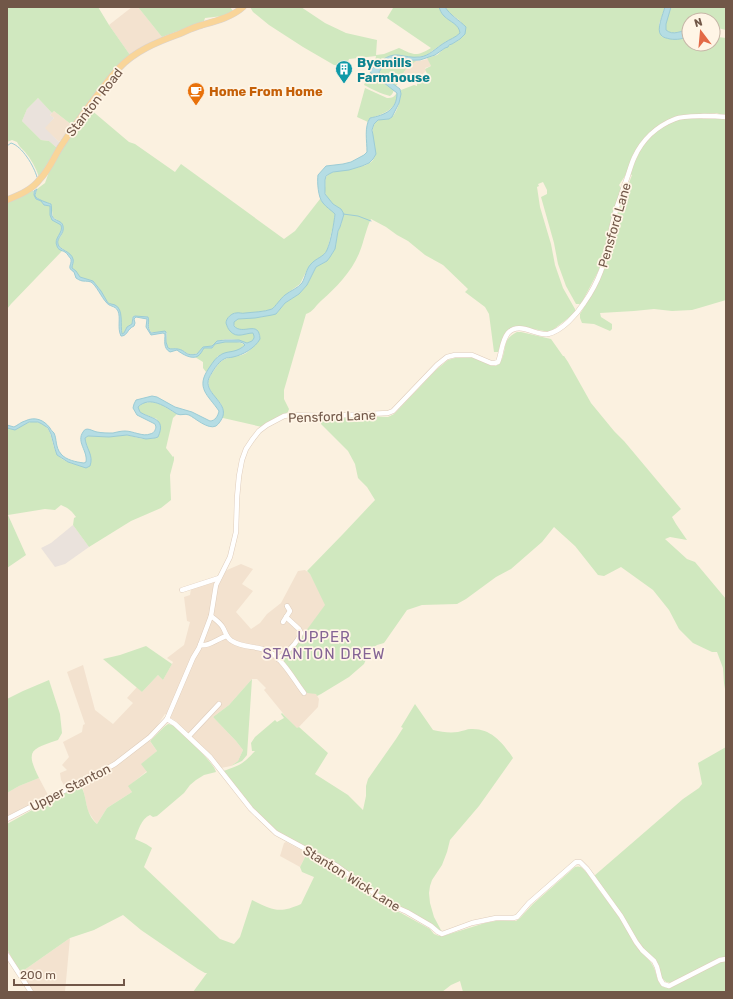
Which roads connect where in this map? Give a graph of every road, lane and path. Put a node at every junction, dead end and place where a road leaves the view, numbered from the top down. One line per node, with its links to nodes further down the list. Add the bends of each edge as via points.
1 (243, 7): 3 (main road, Stanton Road, via 218,20 166,38 135,54 120,67 79,119 34,186)
2 (726, 117): 4 (street, Pensford Lane, via 675,119 656,129 639,148 614,218 602,270 577,314 555,332 545,334 521,329 512,330 503,341 498,362 494,363 472,355 447,357 388,413 329,416 290,414 258,431 242,460 236,532 230,557)
3 (7, 200)
4 (219, 578): 5 (street); 7 (street, Pensford Lane)
5 (182, 590)
6 (287, 606): 8 (street, via 290,610)
7 (211, 616): 10 (street, via 222,625); 11 (street, Pensford Lane)
8 (286, 617): 9 (street); 12 (street, via 301,632 290,649)
9 (283, 622)
10 (227, 636): 11 (street, via 203,646); 12 (street, via 238,645 267,651)
11 (200, 644): 14 (street, Pensford Lane)
12 (278, 659): 13 (street)
13 (304, 693)
14 (176, 697): 16 (street, Upper Stanton)
15 (214, 700): 17 (street, via 220,705)
16 (167, 719): 17 (street, Stanton Wick Lane); 18 (street, Upper Stanton, via 150,737 115,764)
17 (189, 736): 20 (street, Stanton Wick Lane, via 210,757 250,809 276,833 337,866 389,904 442,934 472,923 517,916 576,862 580,862 621,916 636,942 654,961 663,984 669,986)
18 (7, 819)
19 (7, 955): 21 (street)
20 (726, 959)
21 (31, 992)

